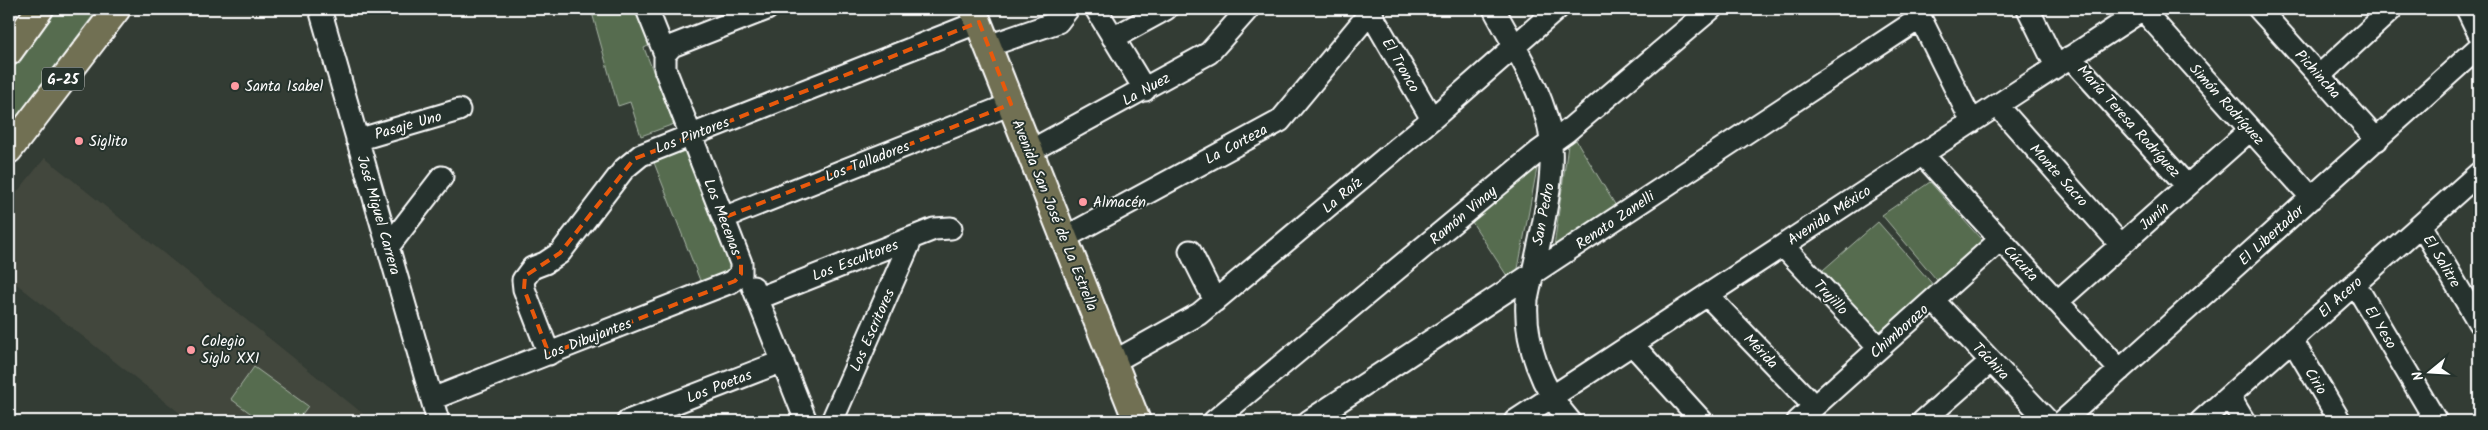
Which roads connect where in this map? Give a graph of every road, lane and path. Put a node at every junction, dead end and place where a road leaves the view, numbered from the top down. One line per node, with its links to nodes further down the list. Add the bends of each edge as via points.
1 (40, 9): 26 (main road)
2 (117, 9): 41 (main road, G-25)
3 (320, 9): 38 (street, José Miguel Carrera)
4 (647, 9): 27 (street, Los Mecenas)
5 (767, 9): 27 (street, via 672,46)
6 (1068, 9): 23 (street, via 1058,22)
7 (1096, 9): 22 (street)
8 (1166, 9): 22 (street)
9 (1248, 9): 30 (street, La Nuez, via 1209,54)
10 (1494, 9): 25 (street, San Pedro)
11 (1556, 9): 25 (street, La Raíz)
12 (1711, 9): 40 (street, Ramón Vinay)
13 (2028, 9): 28 (street, María Teresa Rodríguez)
14 (2143, 9): 28 (street, Avenida México); 36 (street, Simón Rodríguez)
15 (2259, 9): 29 (street, Pichincha)
16 (2392, 9): 29 (street)
17 (2467, 9): 21 (street)
18 (1372, 10): 34 (street, El Tronco); 52 (street, La Corteza, via 1280,121)
19 (1918, 13): 35 (street); 59 (street, Renato Zanelli)
20 (976, 15): 23 (main road, Avenida San José de La Estrella); 37 (street, Los Pintores)
21 (2479, 34)
22 (1114, 38): 30 (street)
23 (988, 46): 31 (main road, Avenida San José de La Estrella)
24 (2479, 47): 39 (street, El Libertador)
25 (1514, 48): 34 (street, La Raíz); 40 (street, San Pedro, via 1543,105)
26 (9, 52)
27 (665, 54): 37 (street, Los Mecenas, via 665,69)
28 (2063, 62): 32 (street, Avenida México); 46 (street, María Teresa Rodríguez)
29 (2319, 76): 39 (street, Pichincha)
30 (1145, 90): 42 (street, La Nuez)
31 (1011, 104): 42 (main road, Avenida San José de La Estrella); 48 (street, Los Talladores)
32 (1997, 105): 35 (street, Avenida México); 54 (street, Monte Sacro)
33 (459, 110): 38 (street, Pasaje Uno)
34 (1432, 119): 64 (street, La Raíz)
35 (1972, 122): 43 (street, Avenida México)
36 (2250, 130): 46 (street, Junín); 47 (street, Simón Rodríguez)
37 (692, 136): 48 (street, Los Mecenas); 70 (street, Los Pintores, via 634,159 560,253 532,268 525,276 524,289)
38 (357, 140): 56 (street, José Miguel Carrera)
39 (2377, 140): 47 (street, El Libertador)
40 (1551, 142): 59 (street, San Pedro, via 1551,173); 84 (street, Ramón Vinay)
41 (9, 150)
42 (1030, 152): 52 (main road, Avenida San José de La Estrella)
43 (1922, 154): 53 (street, Cúcuta); 55 (street, Avenida México)
44 (2479, 173): 49 (street, El Acero)
45 (442, 177): 56 (street)
46 (2187, 186): 54 (street, Junín)
47 (2312, 198): 74 (street, El Libertador)
48 (723, 218): 58 (street, Los Mecenas, via 741,263)
49 (2421, 225): 60 (street, El Acero); 66 (street, El Salitre)
50 (951, 228): 51 (street, Los Escultores, via 940,228)
51 (912, 238): 62 (street, Los Escultores); 82 (street, Los Escritores)
52 (1064, 238): 73 (main road, Avenida San José de La Estrella)
53 (2000, 240): 63 (street, Chimborazo); 65 (street, Cúcuta)
54 (2122, 244): 65 (street, Junín)
55 (1783, 246): 61 (street, Avenida México); 69 (street, Trujillo)
56 (388, 247): 77 (street, José Miguel Carrera)
57 (1190, 251): 64 (street)
58 (740, 274): 62 (street, Los Mecenas, via 752,285); 70 (street, Los Dibujantes, via 732,282)
59 (1532, 276): 76 (street, San Pedro, via 1526,310 1528,331); 85 (street, Renato Zanelli)
60 (2355, 284): 67 (street, El Acero); 96 (street, El Yeso)
61 (1707, 295): 68 (street, Avenida México); 78 (street, Mérida)
62 (759, 298): 71 (street, Los Mecenas)
63 (1933, 300): 69 (street, Chimborazo); 72 (street, Táchira)
64 (1215, 301): 73 (street, La Raíz, via 1199,314)
65 (2057, 302): 74 (street, Cúcuta)
66 (2479, 324)
67 (2292, 340): 75 (street, El Acero); 95 (street, Cirio)
68 (1632, 344): 76 (street, Avenida México); 88 (street)
69 (1879, 348): 78 (street, Chimborazo)
70 (549, 354): 77 (street, Los Dibujantes)
71 (783, 361): 80 (street, Los Poetas); 81 (street, Los Mecenas)
72 (1991, 361): 90 (street); 91 (street, Táchira)
73 (1113, 362): 83 (main road, Avenida San José de La Estrella)
74 (2120, 370): 92 (street, El Libertador)
75 (2229, 396): 93 (street, El Acero); 94 (street)
76 (1551, 398): 86 (street, Avenida México); 87 (street, San Pedro)
77 (432, 399): 79 (street, José Miguel Carrera)
78 (1814, 406): 89 (street, Chimborazo)
79 (438, 421)
80 (628, 421)
81 (806, 421)
82 (832, 421)
83 (1137, 421)
84 (1214, 421)
85 (1309, 421)
86 (1515, 421)
87 (1570, 421)
88 (1702, 421)
89 (1798, 421)
90 (1923, 421)
91 (2048, 421)
92 (2063, 421)
93 (2201, 421)
94 (2244, 421)
95 (2340, 421)
96 (2436, 421)

